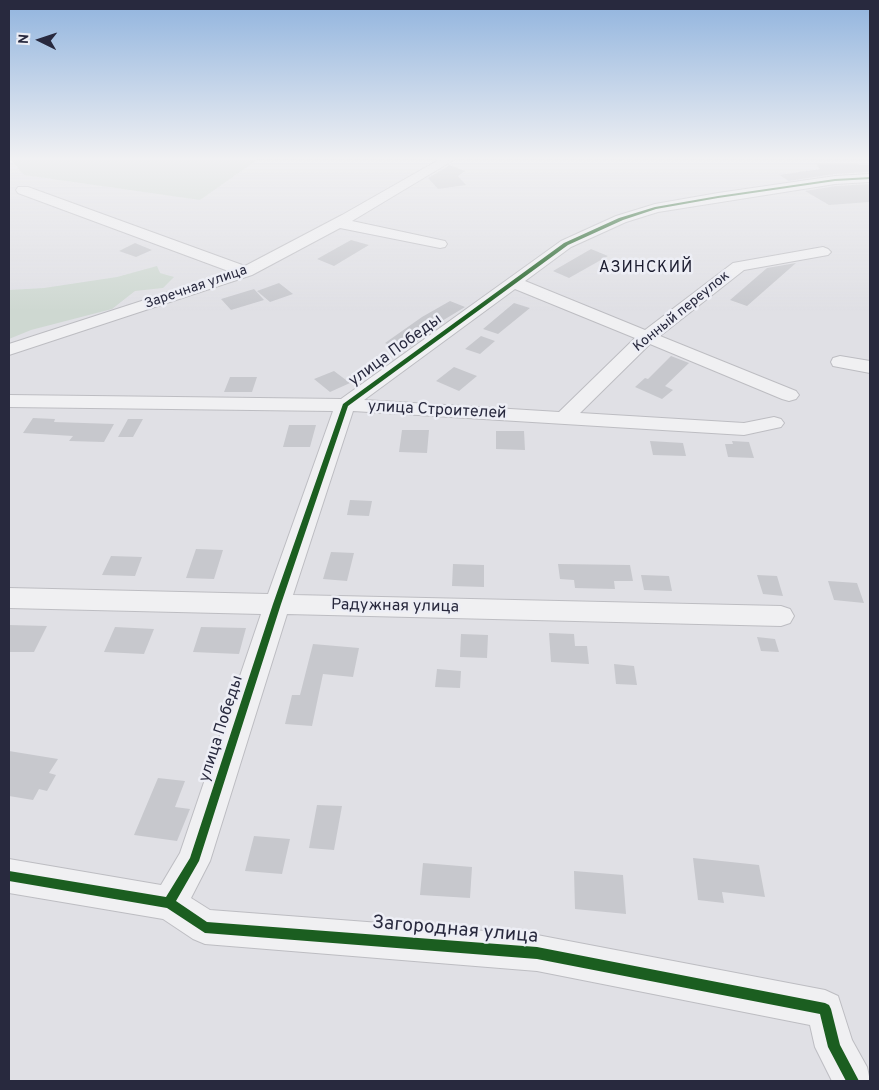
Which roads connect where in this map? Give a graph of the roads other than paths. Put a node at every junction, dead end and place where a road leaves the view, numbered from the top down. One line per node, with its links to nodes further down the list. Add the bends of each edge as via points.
1 (74, 209): 7 (street)
2 (362, 209): 4 (street, Заречная улица)
3 (652, 209): 8 (street, улица Победы, via 566,244)
4 (339, 222): 5 (street); 7 (street, Заречная улица)
5 (440, 244)
6 (823, 252): 9 (street, Конный переулок, via 739,266)
7 (246, 272): 10 (street, Заречная улица)
8 (513, 282): 9 (street); 15 (street, улица Победы)
9 (647, 337): 13 (street); 16 (street, Конный переулок)
10 (9, 350)
11 (840, 362): 12 (street)
12 (870, 367)
13 (789, 395)
14 (9, 401): 15 (street, улица Строителей)
15 (345, 405): 16 (street, улица Строителей); 19 (street, улица Победы)
16 (564, 418): 17 (street, улица Строителей, via 744,429)
17 (774, 423)
18 (9, 598): 19 (street, Радужная улица)
19 (276, 604): 20 (street, Радужная улица); 22 (street, улица Победы, via 194,861)
20 (781, 616)
21 (9, 876): 22 (street, Загородная улица)
22 (169, 904): 23 (street, Загородная улица, via 205,927 537,954 825,1009 834,1047)
23 (853, 1081)

